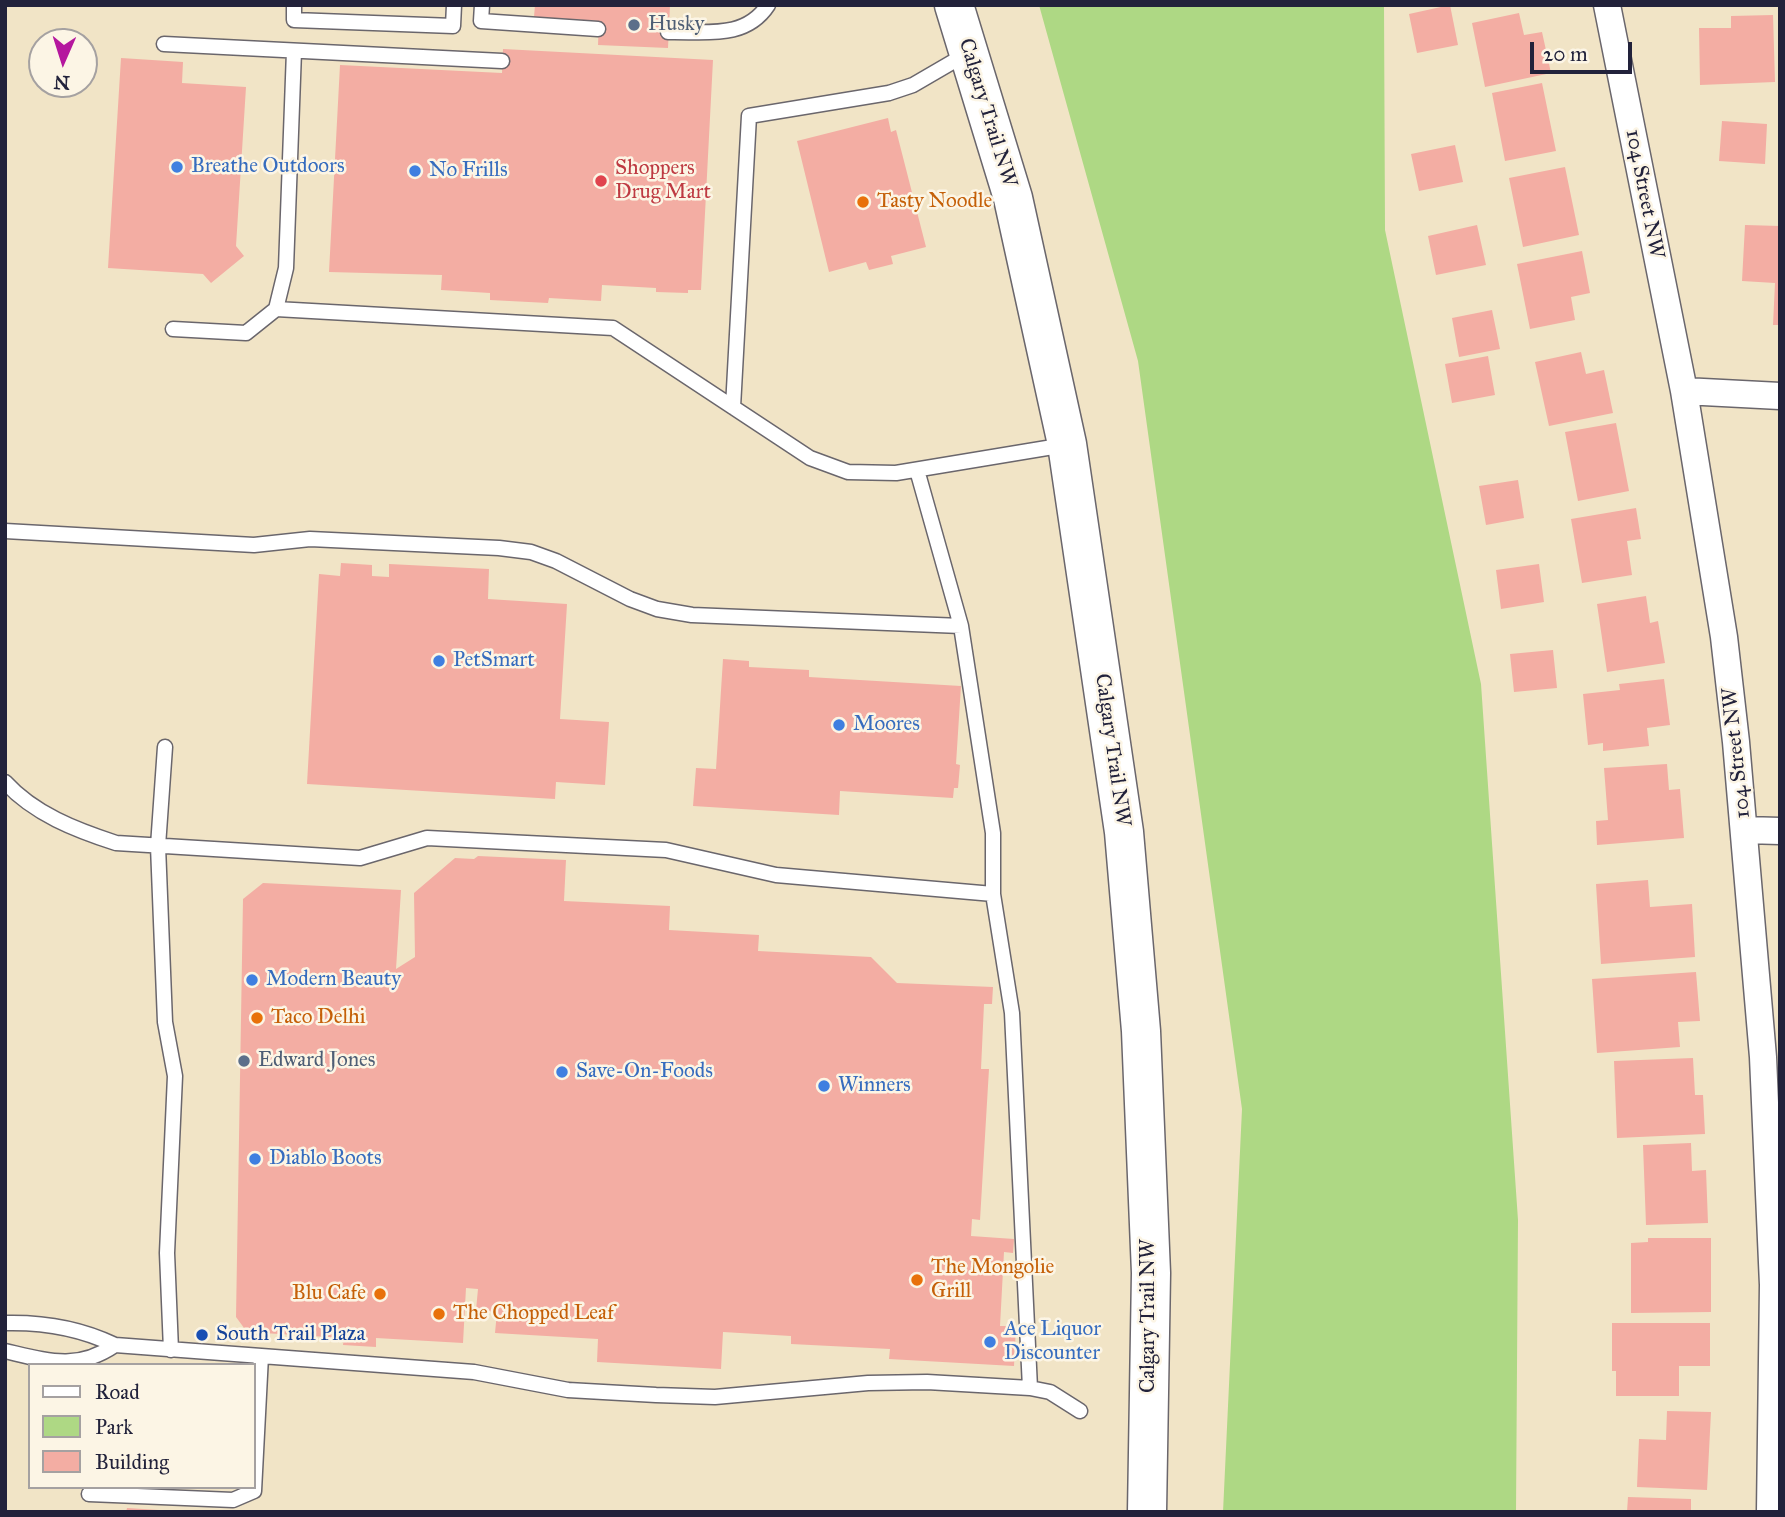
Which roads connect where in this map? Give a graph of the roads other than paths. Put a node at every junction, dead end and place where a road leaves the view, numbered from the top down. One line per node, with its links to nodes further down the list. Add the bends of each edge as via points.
1 (294, 5): 2 (lane, via 294,20 453,26)
2 (454, 5)
3 (482, 5): 7 (lane, via 481,21)
4 (768, 5): 8 (lane, via 751,25 726,33)
5 (954, 5): 11 (highway, Calgary Trail NW)
6 (1607, 5): 15 (street, 104 Street NW)
7 (598, 29)
8 (668, 32)
9 (164, 44): 10 (lane)
10 (294, 51): 12 (lane); 13 (lane, via 286,268)
11 (969, 53): 17 (lane, via 913,85 889,93 749,116); 18 (highway, Calgary Trail NW, via 1013,198)
12 (502, 61)
13 (276, 309): 14 (lane, via 246,333); 17 (lane, via 613,328)
14 (173, 329)
15 (1684, 391): 16 (street); 24 (street, 104 Street NW, via 1724,638)
16 (1780, 396)
17 (733, 407): 19 (lane, via 823,466 879,474)
18 (1067, 444): 19 (lane); 41 (highway, Calgary Trail NW, via 1124,832 1141,1031 1151,1273)
19 (917, 470): 21 (lane)
20 (5, 531): 21 (lane, via 254,545 310,540 499,548 531,552 649,606 692,615)
21 (961, 626): 27 (lane, via 993,833)
22 (164, 747): 26 (lane)
23 (5, 782): 26 (lane, via 37,809 88,834 116,843)
24 (1745, 830): 25 (street); 28 (street, 104 Street NW)
25 (1780, 831)
26 (158, 846): 27 (lane, via 359,858 427,838 666,850 776,875); 32 (lane, via 165,1022 175,1076 167,1253)
27 (993, 894): 36 (lane, via 1012,1013)
28 (1771, 1057): 29 (street, 104 Street NW)
29 (1776, 1286): 42 (street, 104 Street NW)
30 (5, 1323): 31 (lane, via 61,1326)
31 (115, 1345): 32 (lane); 33 (lane, via 80,1363)
32 (171, 1350): 35 (lane)
33 (5, 1351)
34 (261, 1356): 35 (lane); 36 (lane, via 474,1372 568,1390 715,1397 868,1383); 38 (lane)
35 (205, 1358)
36 (1030, 1388): 37 (lane, via 1050,1392)
37 (1080, 1411)
38 (256, 1452)
39 (254, 1489): 40 (lane, via 233,1500)
40 (89, 1494)
41 (1147, 1512)
42 (1770, 1512)

